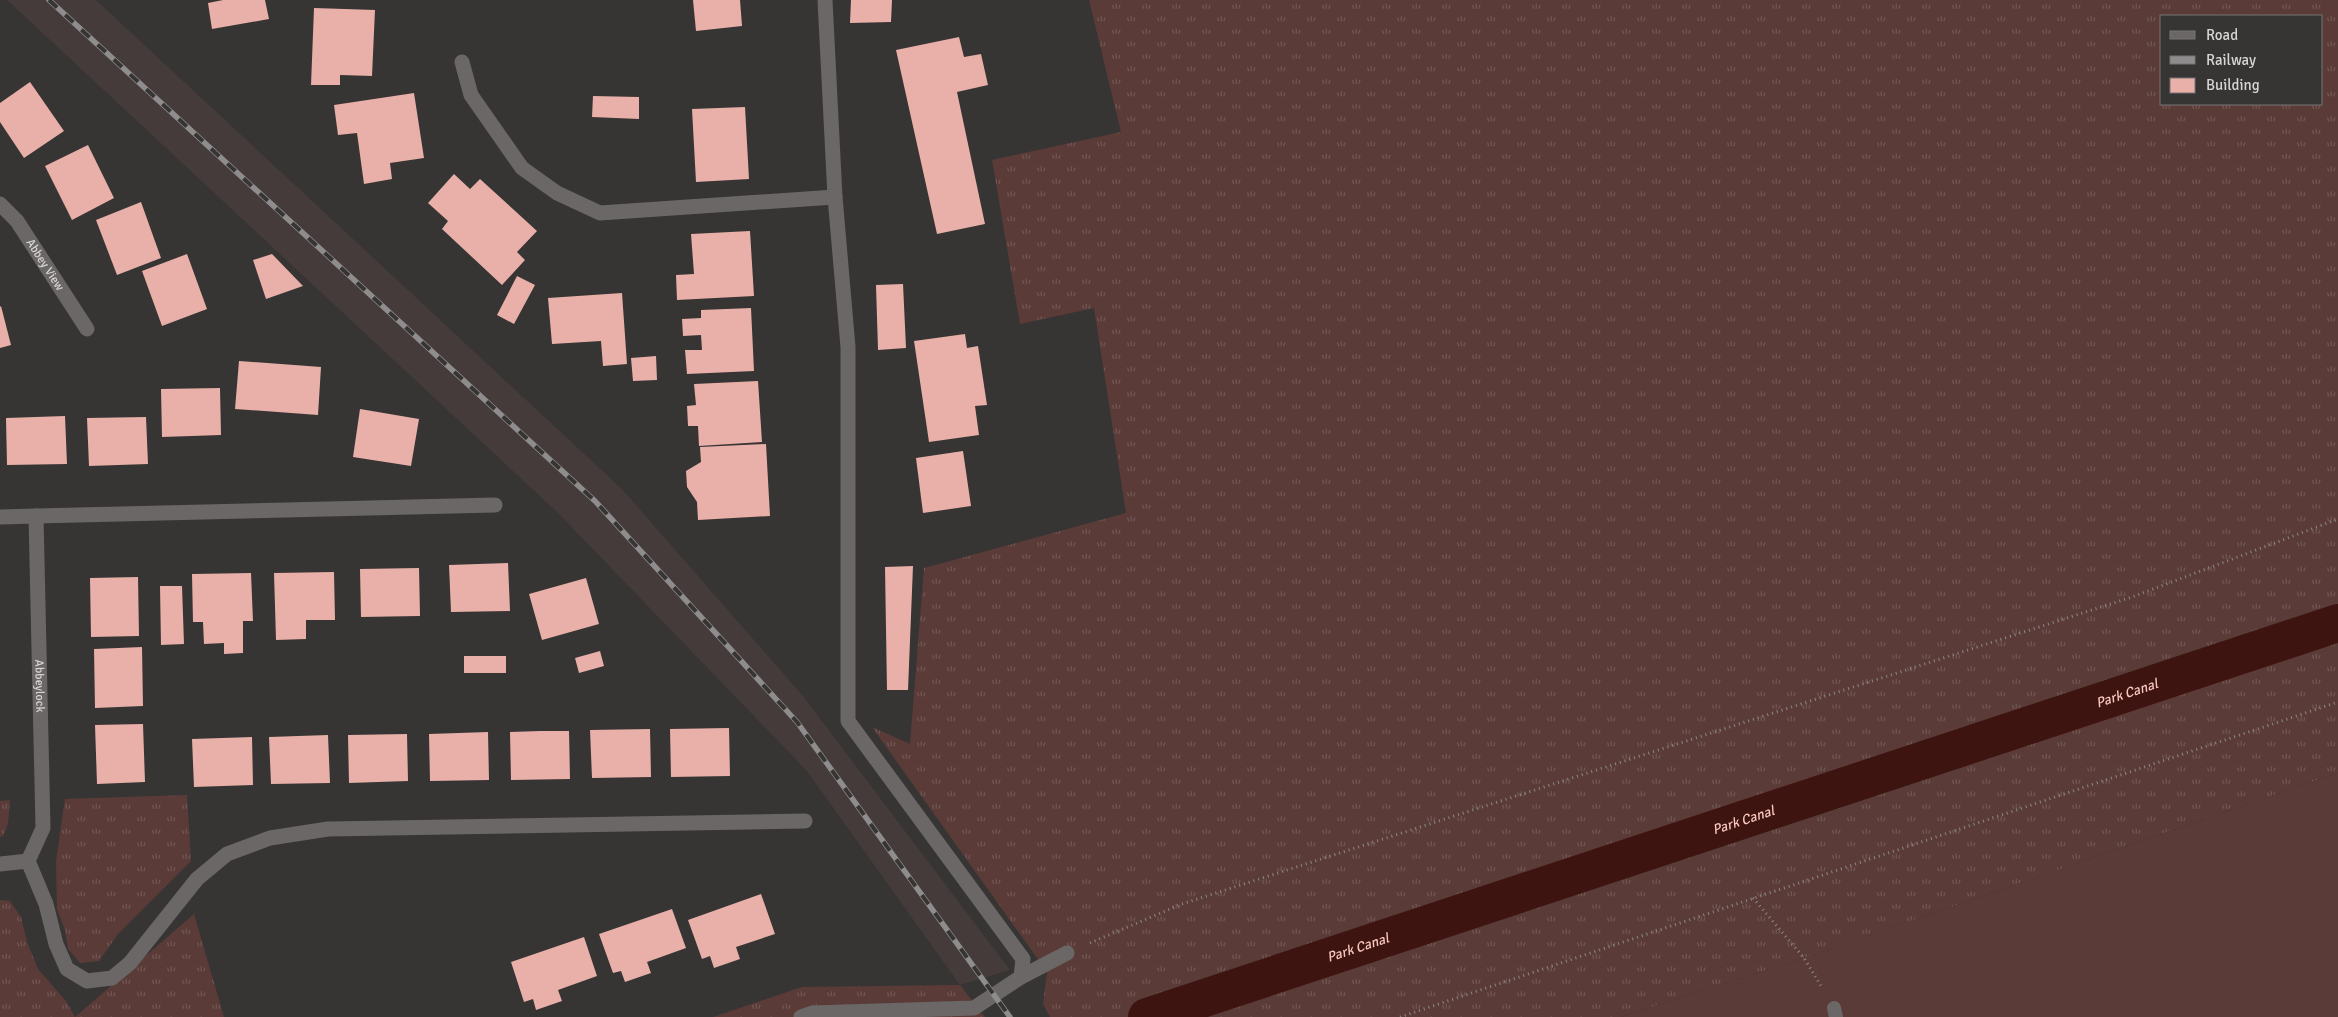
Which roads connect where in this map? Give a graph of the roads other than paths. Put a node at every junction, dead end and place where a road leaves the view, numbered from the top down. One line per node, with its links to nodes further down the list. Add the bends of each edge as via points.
1 (825, 0): 3 (street)
2 (462, 62): 3 (street, via 471,95 522,168 557,193 600,213)
3 (835, 196): 13 (street, via 848,347 848,721 1023,959)
4 (0, 204): 5 (street, Abbey View, via 17,221)
5 (88, 329)
6 (495, 505): 7 (street)
7 (36, 516): 8 (street); 10 (street, Abbeylock, via 43,828)
8 (0, 517)
9 (806, 821): 10 (street, via 328,829 270,838 227,854 197,879 130,964 112,978 88,981 67,969)
10 (28, 861): 11 (street)
11 (0, 864)
12 (1067, 953): 13 (street)
13 (1021, 977): 14 (street, via 974,1008 812,1013)
14 (801, 1017)

